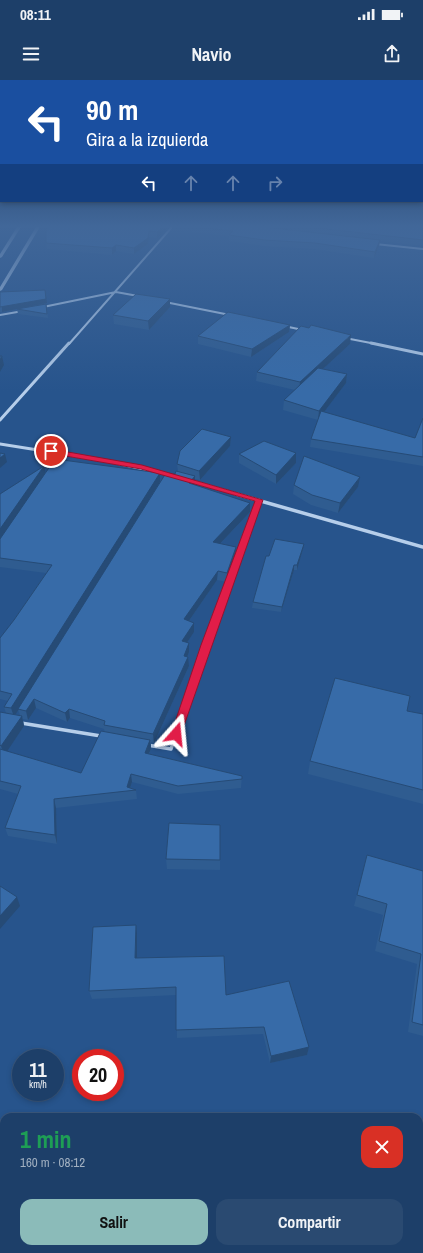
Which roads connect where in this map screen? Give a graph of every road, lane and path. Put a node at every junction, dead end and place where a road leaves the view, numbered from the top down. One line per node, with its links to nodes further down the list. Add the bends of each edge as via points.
1 (125, 282): 2 (street)
2 (116, 292): 3 (street); 5 (street); 13 (street)
3 (139, 297)
4 (162, 301): 8 (street)
5 (39, 308)
6 (23, 311): 7 (street)
7 (0, 315)
8 (231, 315)
9 (277, 324): 10 (street)
10 (308, 331)
11 (339, 337): 12 (street)
12 (423, 354)
13 (0, 420)
14 (0, 444): 15 (street)
15 (64, 453): 16 (lane); 17 (street)
16 (59, 459)
17 (168, 474): 18 (street); 20 (lane)
18 (176, 477)
19 (183, 479): 21 (street)
20 (164, 481)
21 (259, 500): 22 (street); 25 (lane, via 171,749)
22 (423, 547)
23 (15, 721): 24 (lane)
24 (109, 738)
25 (140, 743)

